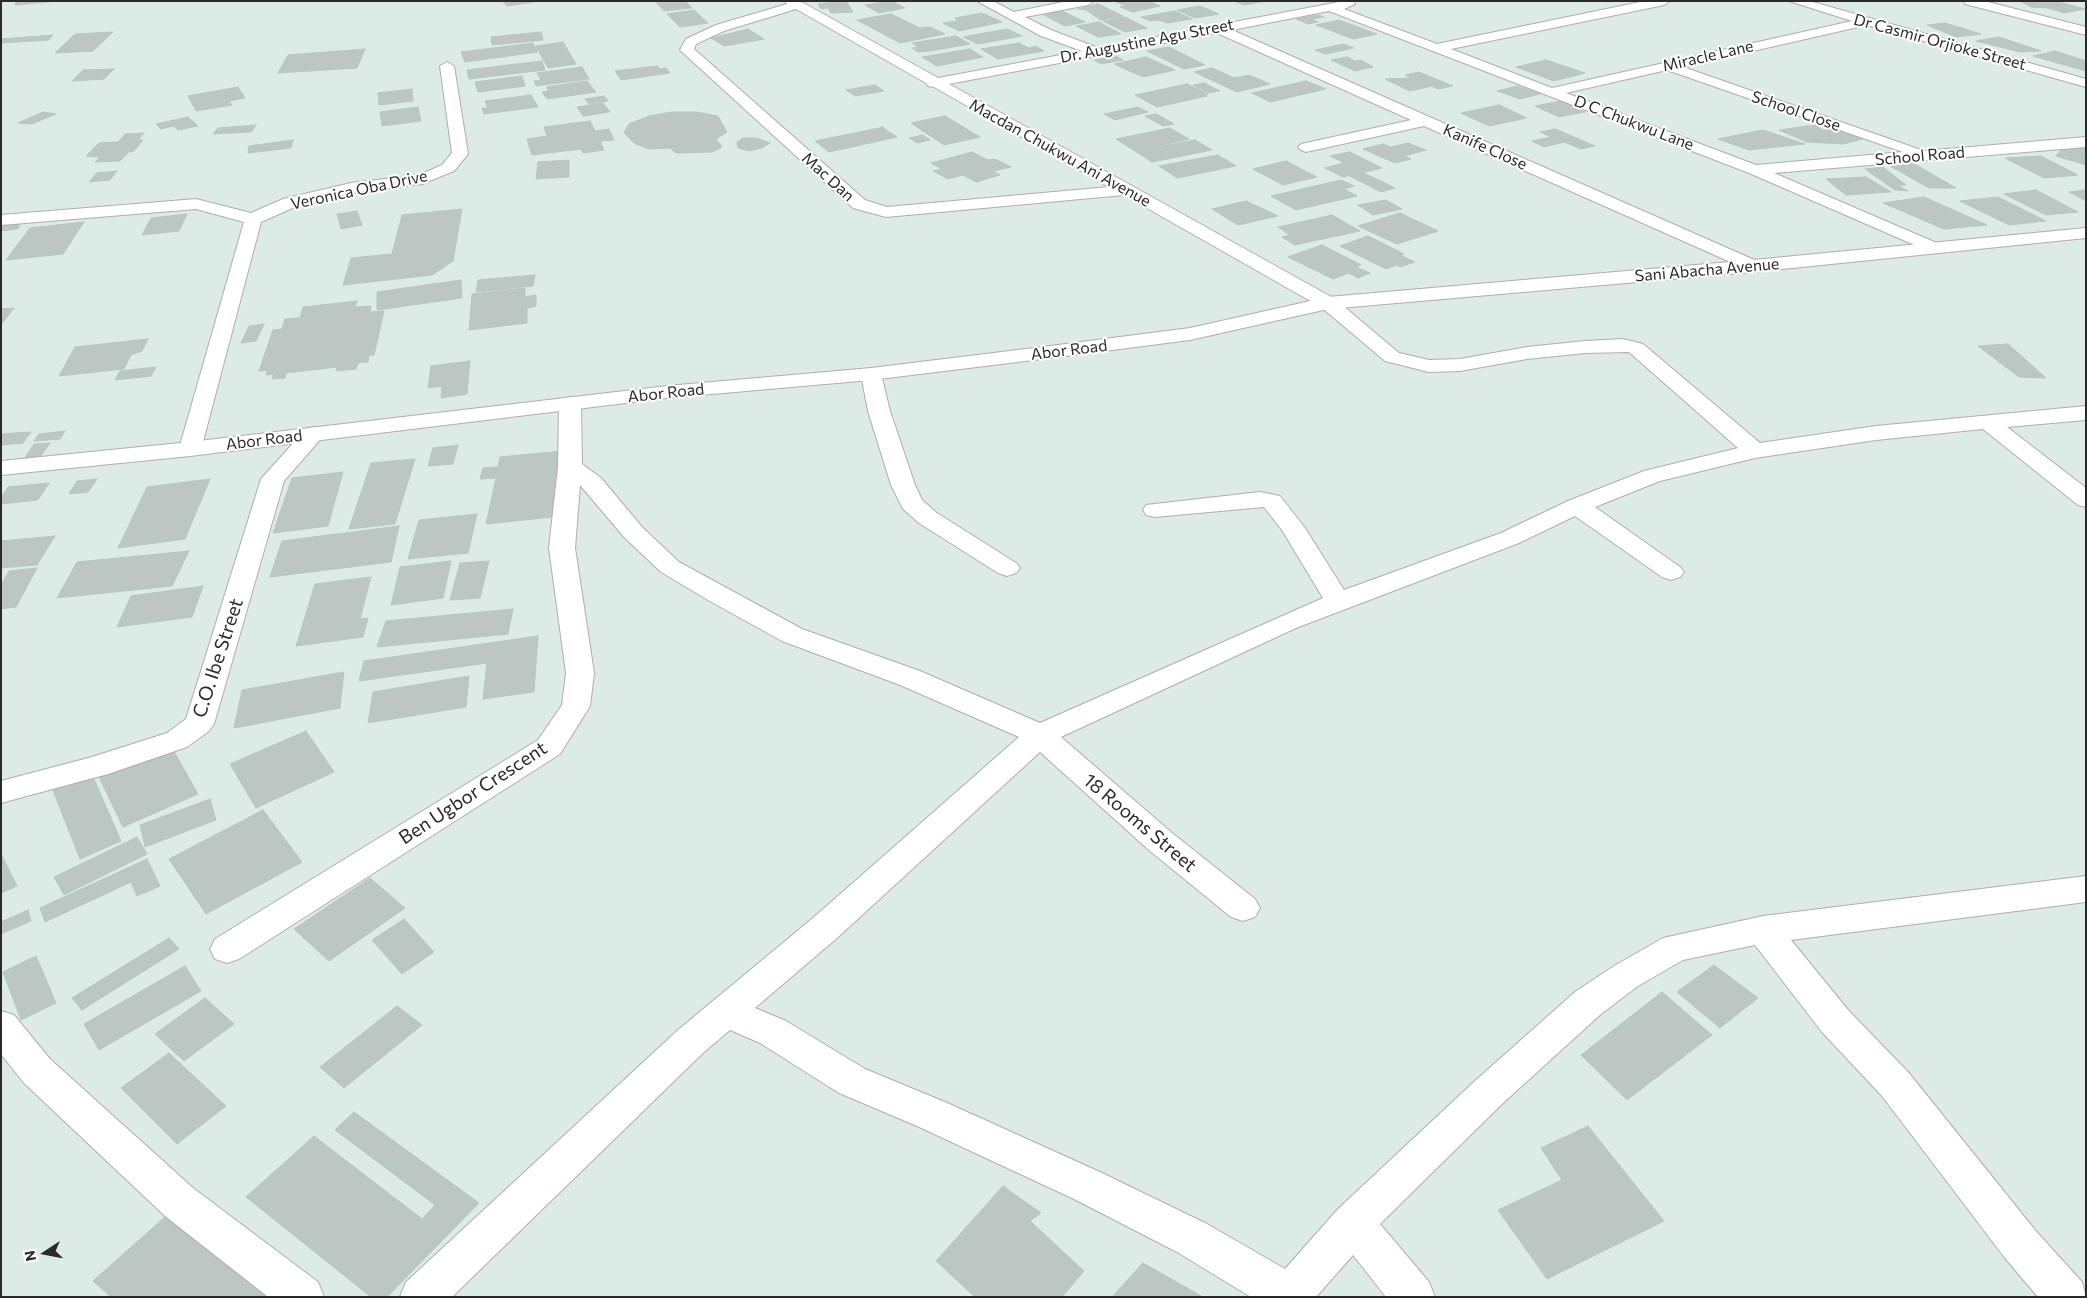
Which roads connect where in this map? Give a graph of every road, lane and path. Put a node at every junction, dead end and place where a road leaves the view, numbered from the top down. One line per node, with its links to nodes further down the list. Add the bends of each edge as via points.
1 (983, 1): 9 (street)
2 (1088, 1): 9 (street)
3 (1361, 1): 8 (street, Dr. Augustine Agu Street)
4 (1664, 1): 13 (street)
5 (1795, 1): 10 (street, Dr Casmir Orjioke Street)
6 (1969, 1): 12 (street)
7 (794, 3): 17 (street, Macdan Chukwu Ani Avenue); 25 (street, Mac Dan, via 720,28 691,42 687,50 859,204 886,212)
8 (1331, 8): 11 (street, Dr. Augustine Agu Street); 13 (street, D C Chukwu Lane)
9 (1012, 16): 14 (street)
10 (1864, 22): 15 (street, Miracle Lane); 18 (street, Dr Casmir Orjioke Street)
11 (1217, 28): 14 (street, Dr. Augustine Agu Street); 20 (street, Kanife Close)
12 (2086, 31)
13 (1437, 48): 19 (street, D C Chukwu Lane)
14 (1095, 51): 17 (street, Dr. Augustine Agu Street)
15 (1665, 65): 19 (street, Miracle Lane); 23 (street, School Close)
16 (447, 66): 26 (street, Veronica Oba Drive, via 460,154 448,168 422,179 351,188 289,203)
17 (933, 83): 25 (street, Macdan Chukwu Ani Avenue)
18 (2086, 83)
19 (1552, 92): 24 (street, D C Chukwu Lane)
20 (1425, 121): 22 (street); 30 (street, Kanife Close)
21 (2086, 142): 23 (street, School Road)
22 (1306, 147)
23 (1927, 156): 24 (street, School Road)
24 (1755, 170): 29 (street, D C Chukwu Lane)
25 (1128, 190): 31 (street, Macdan Chukwu Ani Avenue)
26 (253, 219): 27 (street, via 196,204); 37 (street)
27 (1, 220)
28 (2086, 233): 29 (street, Sani Abacha Avenue)
29 (1933, 248): 30 (street, Sani Abacha Avenue)
30 (1754, 266): 31 (street, Sani Abacha Avenue)
31 (1328, 303): 32 (street, Abor Road, via 1190,334); 38 (street, Macdan Chukwu Ani Avenue, via 1392,357 1429,366 1585,347 1623,345 1636,348)
32 (872, 374): 33 (street, Abor Road); 44 (street, via 880,411 912,504 928,518)
33 (570, 404): 36 (street, Abor Road); 39 (street, Ben Ugbor Crescent)
34 (2086, 413): 35 (street)
35 (1987, 422): 38 (street, via 1876,433); 41 (street)
36 (314, 434): 37 (street, Abor Road); 48 (street, C.O. Ibe Street, via 273,479 199,724 177,740 98,766)
37 (190, 449): 40 (street, Abor Road)
38 (1755, 451): 42 (street, via 1652,476)
39 (570, 466): 47 (street, 18 Rooms Street, via 593,483 633,532 670,567 716,594 792,635 910,678); 52 (street, Ben Ugbor Crescent, via 562,548 580,673 576,706 549,747)
40 (1, 468)
41 (2086, 500)
42 (1577, 506): 45 (street); 46 (street, via 1510,538)
43 (1155, 510): 46 (street, via 1272,500)
44 (1007, 568)
45 (1671, 572)
46 (1338, 601): 47 (street)
47 (1040, 734): 50 (street, 18 Rooms Street, via 1161,842); 53 (street, via 825,928)
48 (1, 792)
49 (2086, 889): 51 (street)
50 (1243, 908)
51 (1763, 930): 55 (street, via 1675,948 1626,976 1588,1003 1489,1092); 60 (street, via 1835,1021 1895,1084 2020,1244)
52 (228, 949)
53 (726, 1012): 56 (street, via 773,1032 852,1081 1088,1186 1192,1238); 58 (street, via 691,1041)
54 (1, 1026): 57 (street, via 37,1071 179,1202)
55 (1353, 1223): 56 (street); 59 (street)
56 (1288, 1296)
57 (303, 1297)
58 (421, 1297)
59 (1414, 1297)
60 (2067, 1297)

